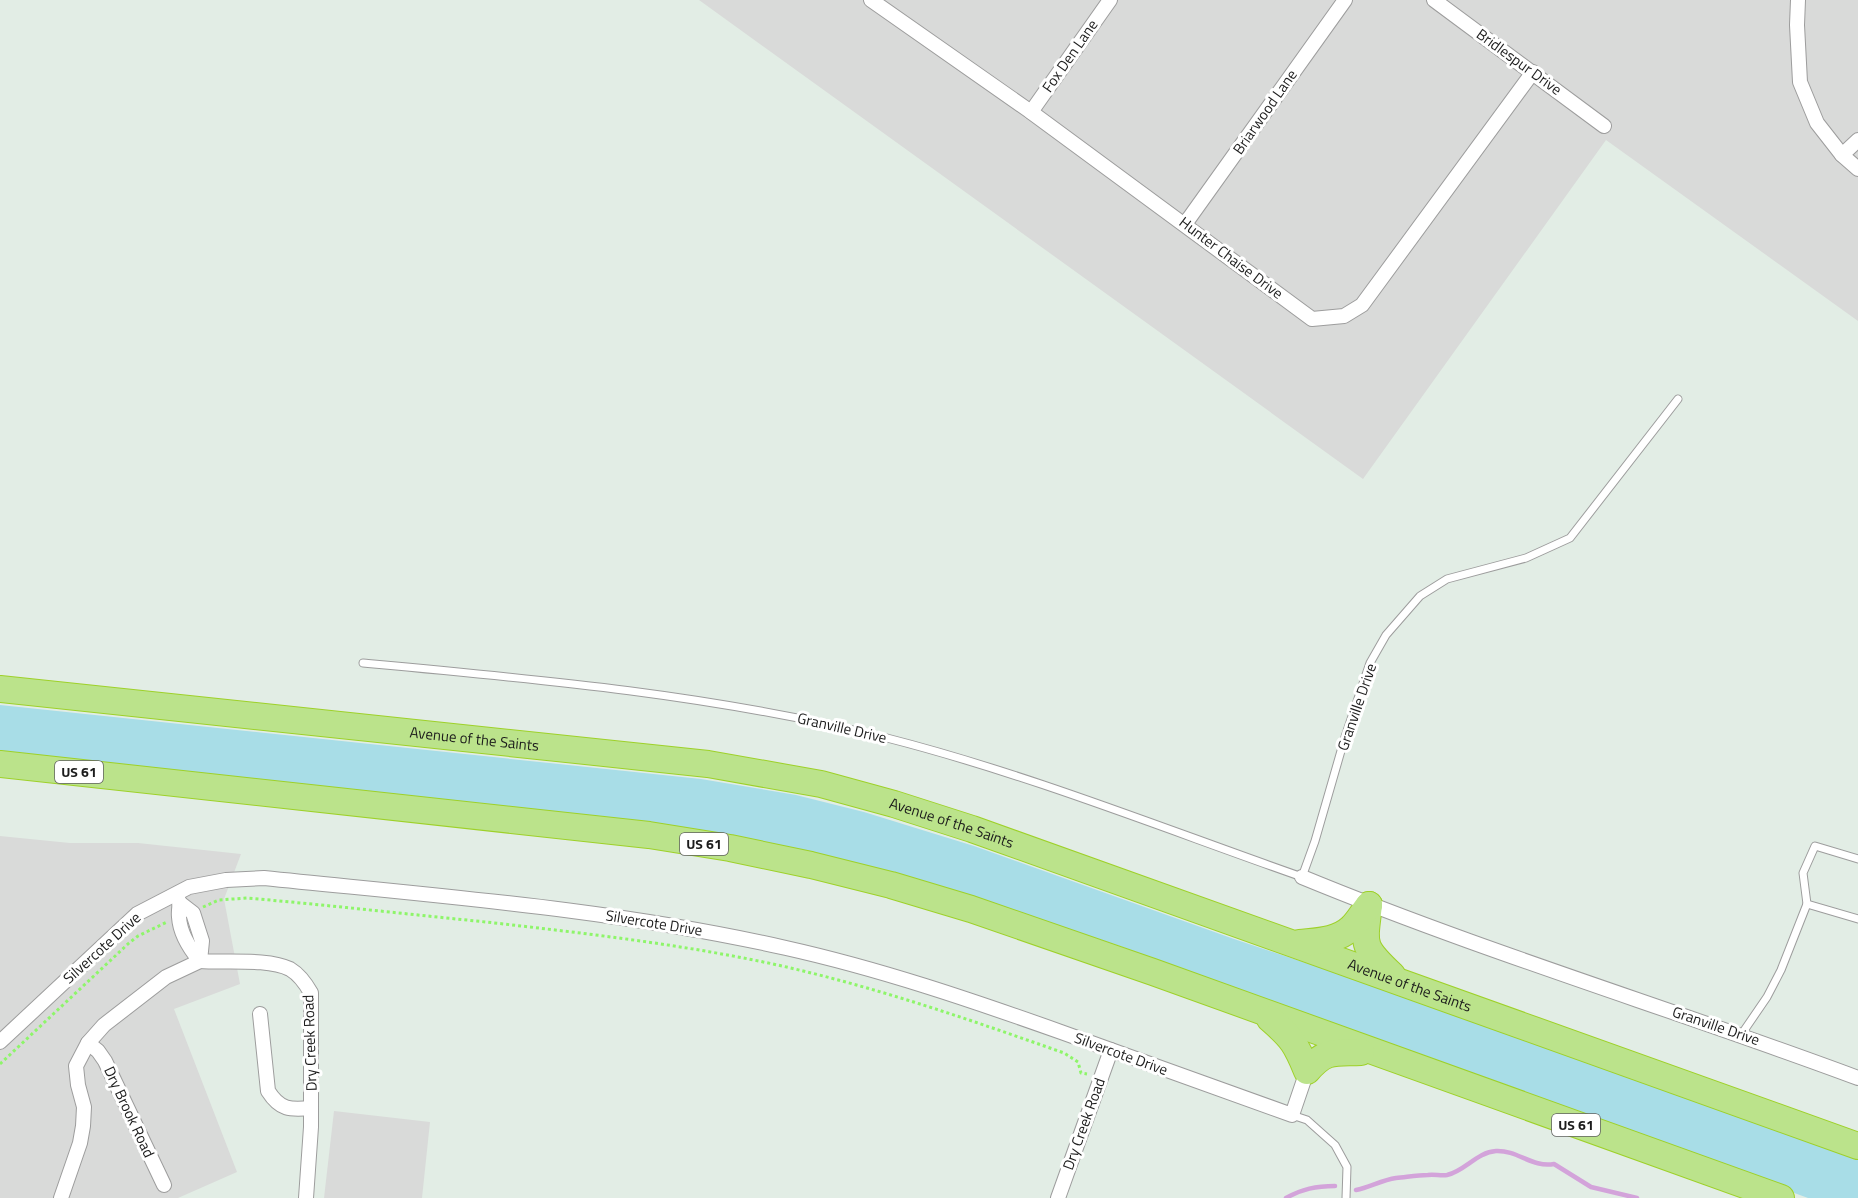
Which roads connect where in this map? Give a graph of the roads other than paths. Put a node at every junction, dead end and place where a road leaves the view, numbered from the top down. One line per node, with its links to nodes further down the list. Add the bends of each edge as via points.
1 (1110, 0): 7 (street, Fox Den Lane)
2 (1345, 0): 12 (street, Briarwood Lane)
3 (1434, 0): 6 (street, Bridlespur Drive)
4 (1798, 0): 10 (street, via 1800,82 1817,123)
5 (873, 1): 7 (street, Hunter Chaise Drive)
6 (1533, 72): 8 (street, Bridlespur Drive); 12 (street, Hunter Chaise Drive, via 1362,305 1344,316 1312,319)
7 (1031, 112): 12 (street, Hunter Chaise Drive)
8 (1604, 126)
9 (1858, 140): 10 (street)
10 (1842, 155): 11 (street)
11 (1858, 169)
12 (1185, 224)
13 (1678, 399): 18 (lane, Granville Drive, via 1570,538 1526,558 1447,579 1420,596 1386,635 1370,663)
14 (363, 663): 18 (lane, Granville Drive, via 653,694 795,717 888,738 1080,798)
15 (0, 689): 23 (highway, Avenue of the Saints, via 708,764 788,777 972,829)
16 (0, 764): 26 (highway, US 61, via 555,824 730,848 948,902)
17 (1858, 860): 20 (lane, via 1815,846 1803,873)
18 (1302, 877): 19 (street, Granville Drive)
19 (1369, 904): 23 (highway, via 1351,928 1340,935); 25 (highway, via 1365,935 1368,951); 28 (street, Granville Drive)
20 (1807, 904): 22 (lane); 28 (lane, via 1781,970)
21 (182, 906): 24 (street, via 188,948); 29 (street, Silvercote Drive, via 137,914); 31 (street, Silvercote Drive, via 189,887 264,878 627,918 788,948 882,973)
22 (1858, 919)
23 (1294, 943): 25 (highway, Avenue of the Saints)
24 (200, 961): 30 (street, via 166,977 104,1025); 35 (street, Dry Creek Road, via 273,964 290,969 303,980 311,993)
25 (1399, 981): 37 (highway, Avenue of the Saints)
26 (1260, 1011): 32 (highway, US 61); 33 (highway, via 1289,1036)
27 (260, 1014): 35 (street, Dry Creek Road, via 268,1091 284,1108)
28 (1741, 1035): 34 (street, Granville Drive)
29 (0, 1042)
30 (88, 1044): 38 (street, Dry Brook Road, via 105,1061); 39 (street, via 76,1066 84,1107 83,1126)
31 (1111, 1050): 36 (street, Silvercote Drive); 41 (street, Dry Creek Road)
32 (1371, 1051): 33 (highway, via 1329,1053 1318,1058); 43 (highway, US 61)
33 (1307, 1071): 36 (street)
34 (1858, 1078)
35 (311, 1108): 40 (street, Dry Creek Road)
36 (1292, 1115): 42 (lane, via 1307,1120 1335,1145 1347,1167)
37 (1858, 1146)
38 (164, 1185)
39 (62, 1198)
40 (306, 1198)
41 (1058, 1198)
42 (1346, 1198)
43 (1781, 1198)

